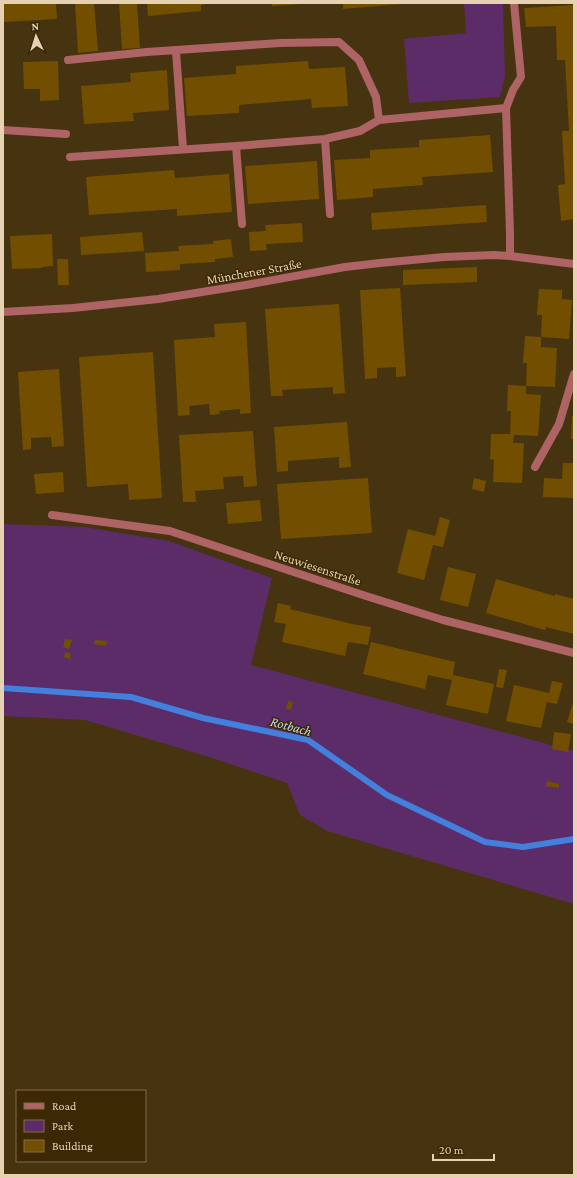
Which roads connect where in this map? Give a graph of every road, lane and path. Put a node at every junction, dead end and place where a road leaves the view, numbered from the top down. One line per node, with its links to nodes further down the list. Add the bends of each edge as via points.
1 (514, 3): 4 (street, via 521,77)
2 (176, 51): 3 (street); 5 (street, via 280,43 339,42 359,60 376,97); 10 (street)
3 (68, 60)
4 (506, 108): 5 (street); 14 (street)
5 (379, 120): 8 (street, via 360,131)
6 (3, 130): 7 (street)
7 (66, 134)
8 (325, 139): 9 (street); 12 (street)
9 (236, 146): 10 (street); 13 (street)
10 (183, 149): 11 (street)
11 (70, 157)
12 (330, 214)
13 (242, 224)
14 (510, 256): 15 (street, Münchener Straße); 16 (street, Münchener Straße, via 444,257 380,263 158,299)
15 (574, 264)
16 (3, 312)
17 (574, 374): 18 (street, via 559,424)
18 (535, 467)
19 (52, 515): 20 (street, Neuwiesenstraße, via 170,531 436,617)
20 (574, 653)

